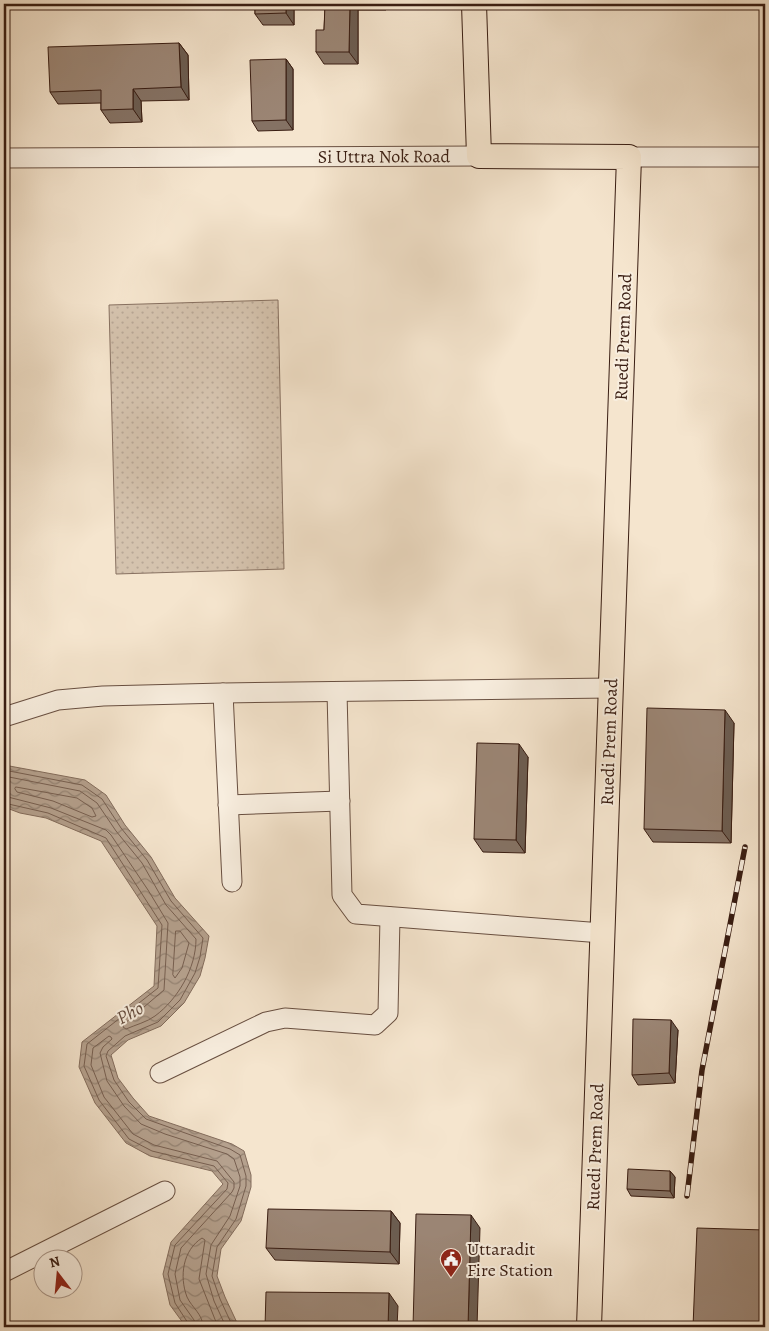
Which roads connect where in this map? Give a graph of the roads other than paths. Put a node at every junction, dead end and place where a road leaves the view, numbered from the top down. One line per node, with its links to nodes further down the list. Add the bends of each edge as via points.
1 (474, 4): 2 (main road)
2 (480, 156): 3 (main road, Si Uttra Nok Road); 5 (street, Si Uttra Nok Road)
3 (629, 157): 4 (street, Si Uttra Nok Road); 6 (main road, Ruedi Prem Road)
4 (765, 157)
5 (4, 158)
6 (611, 688): 7 (street); 14 (main road, Ruedi Prem Road)
7 (337, 692): 8 (street); 10 (street)
8 (223, 693): 9 (street, via 58,700); 11 (street)
9 (4, 717)
10 (340, 801): 11 (street); 13 (street, via 342,895 356,914)
11 (228, 805): 12 (street)
12 (232, 882)
13 (390, 917): 14 (street); 15 (street, via 388,1013 374,1025 285,1018 266,1022)
14 (602, 933): 18 (main road, Ruedi Prem Road)
15 (160, 1073)
16 (165, 1191): 17 (street)
17 (4, 1272)
18 (588, 1327)

